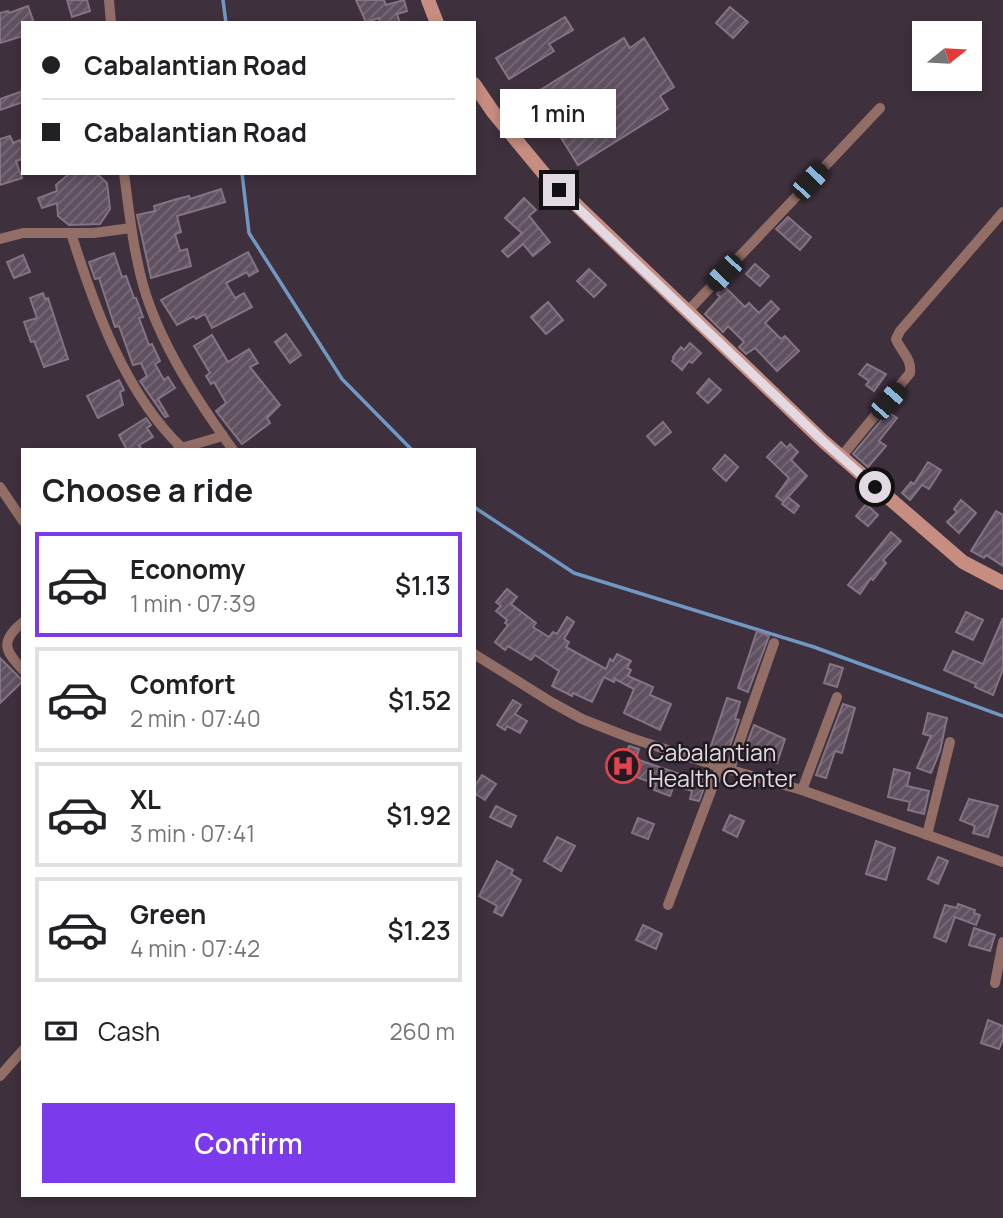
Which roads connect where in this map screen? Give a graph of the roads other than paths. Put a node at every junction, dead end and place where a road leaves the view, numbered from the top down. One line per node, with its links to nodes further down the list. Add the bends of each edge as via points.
1 (109, 0): 3 (street)
2 (428, 0): 4 (street)
3 (111, 21)
4 (436, 21)
5 (476, 88): 12 (street, via 545,175)
6 (880, 108): 12 (street)
7 (124, 175): 9 (street)
8 (1003, 212): 17 (street, via 900,331 896,339 909,359 910,373)
9 (131, 228): 10 (street); 13 (street, via 156,321)
10 (71, 233): 11 (street, via 23,233); 14 (street, via 100,313 136,391)
11 (0, 239)
12 (687, 313): 17 (street)
13 (223, 436): 15 (street); 16 (street)
14 (177, 448)
15 (181, 448)
16 (232, 448)
17 (841, 457): 20 (street, via 963,562)
18 (0, 487): 19 (street)
19 (21, 518)
20 (1003, 583)
21 (21, 624): 24 (street, via 6,642)
22 (774, 643): 27 (street)
23 (476, 655): 27 (street, via 582,719)
24 (21, 668)
25 (837, 697): 28 (street)
26 (950, 742): 29 (street)
27 (725, 768): 28 (street); 31 (street)
28 (802, 790): 29 (street)
29 (927, 835): 30 (street)
30 (1003, 862)
31 (668, 905)
32 (1003, 942): 33 (street)
33 (995, 983)
34 (21, 1052): 35 (street)
35 (0, 1076)

